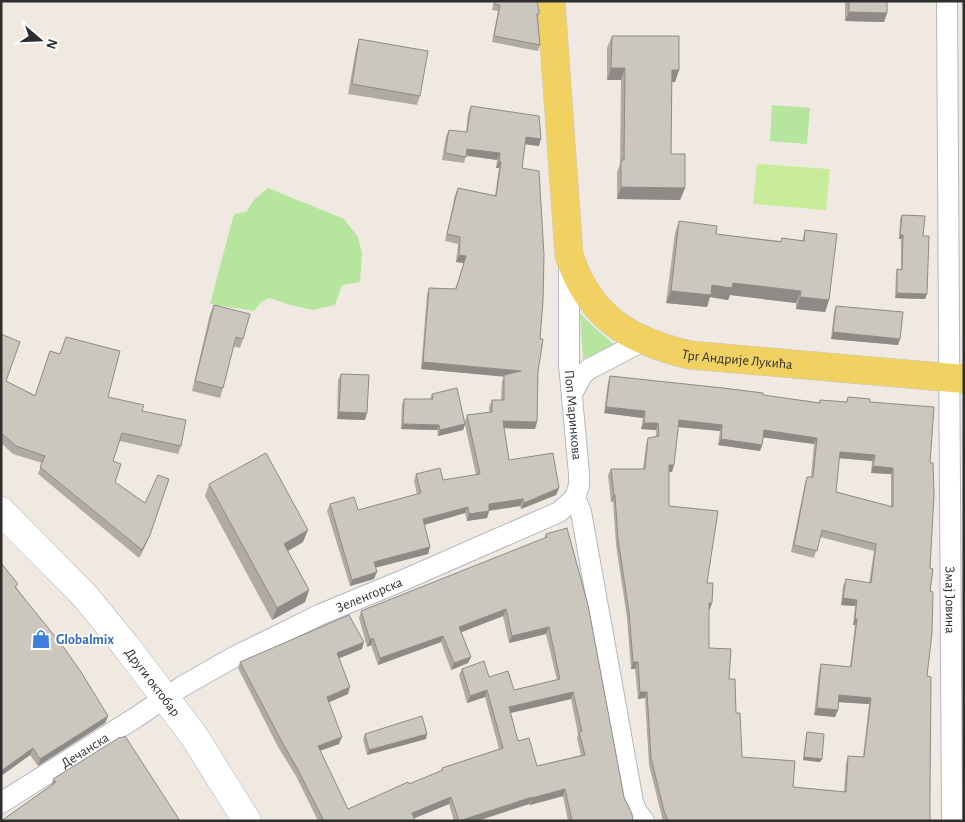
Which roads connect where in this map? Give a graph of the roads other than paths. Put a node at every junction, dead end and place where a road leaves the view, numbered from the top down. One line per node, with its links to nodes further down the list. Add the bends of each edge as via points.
1 (552, 1): 3 (main road, Поп Маринкова)
2 (947, 1): 5 (street)
3 (569, 255): 4 (main road, Трг Андрије Лукића, via 576,274 598,309); 6 (street, Поп Маринкова, via 569,364)
4 (643, 341): 5 (main road, Трг Андрије Лукића, via 690,355); 6 (street, via 589,369)
5 (957, 378): 13 (street, Змај Јовина)
6 (573, 392): 7 (street, Поп Маринкова, via 579,474)
7 (575, 498): 9 (street, Зеленгорска, via 558,512 319,615 234,657); 12 (street, Поп Маринкова, via 581,512 634,802)
8 (1, 510): 9 (main road, Други октобар, via 85,596)
9 (166, 697): 10 (street, Дечанска); 11 (main road, Други октобар)
10 (1, 803)
11 (247, 821)
12 (644, 821)
13 (952, 821)

